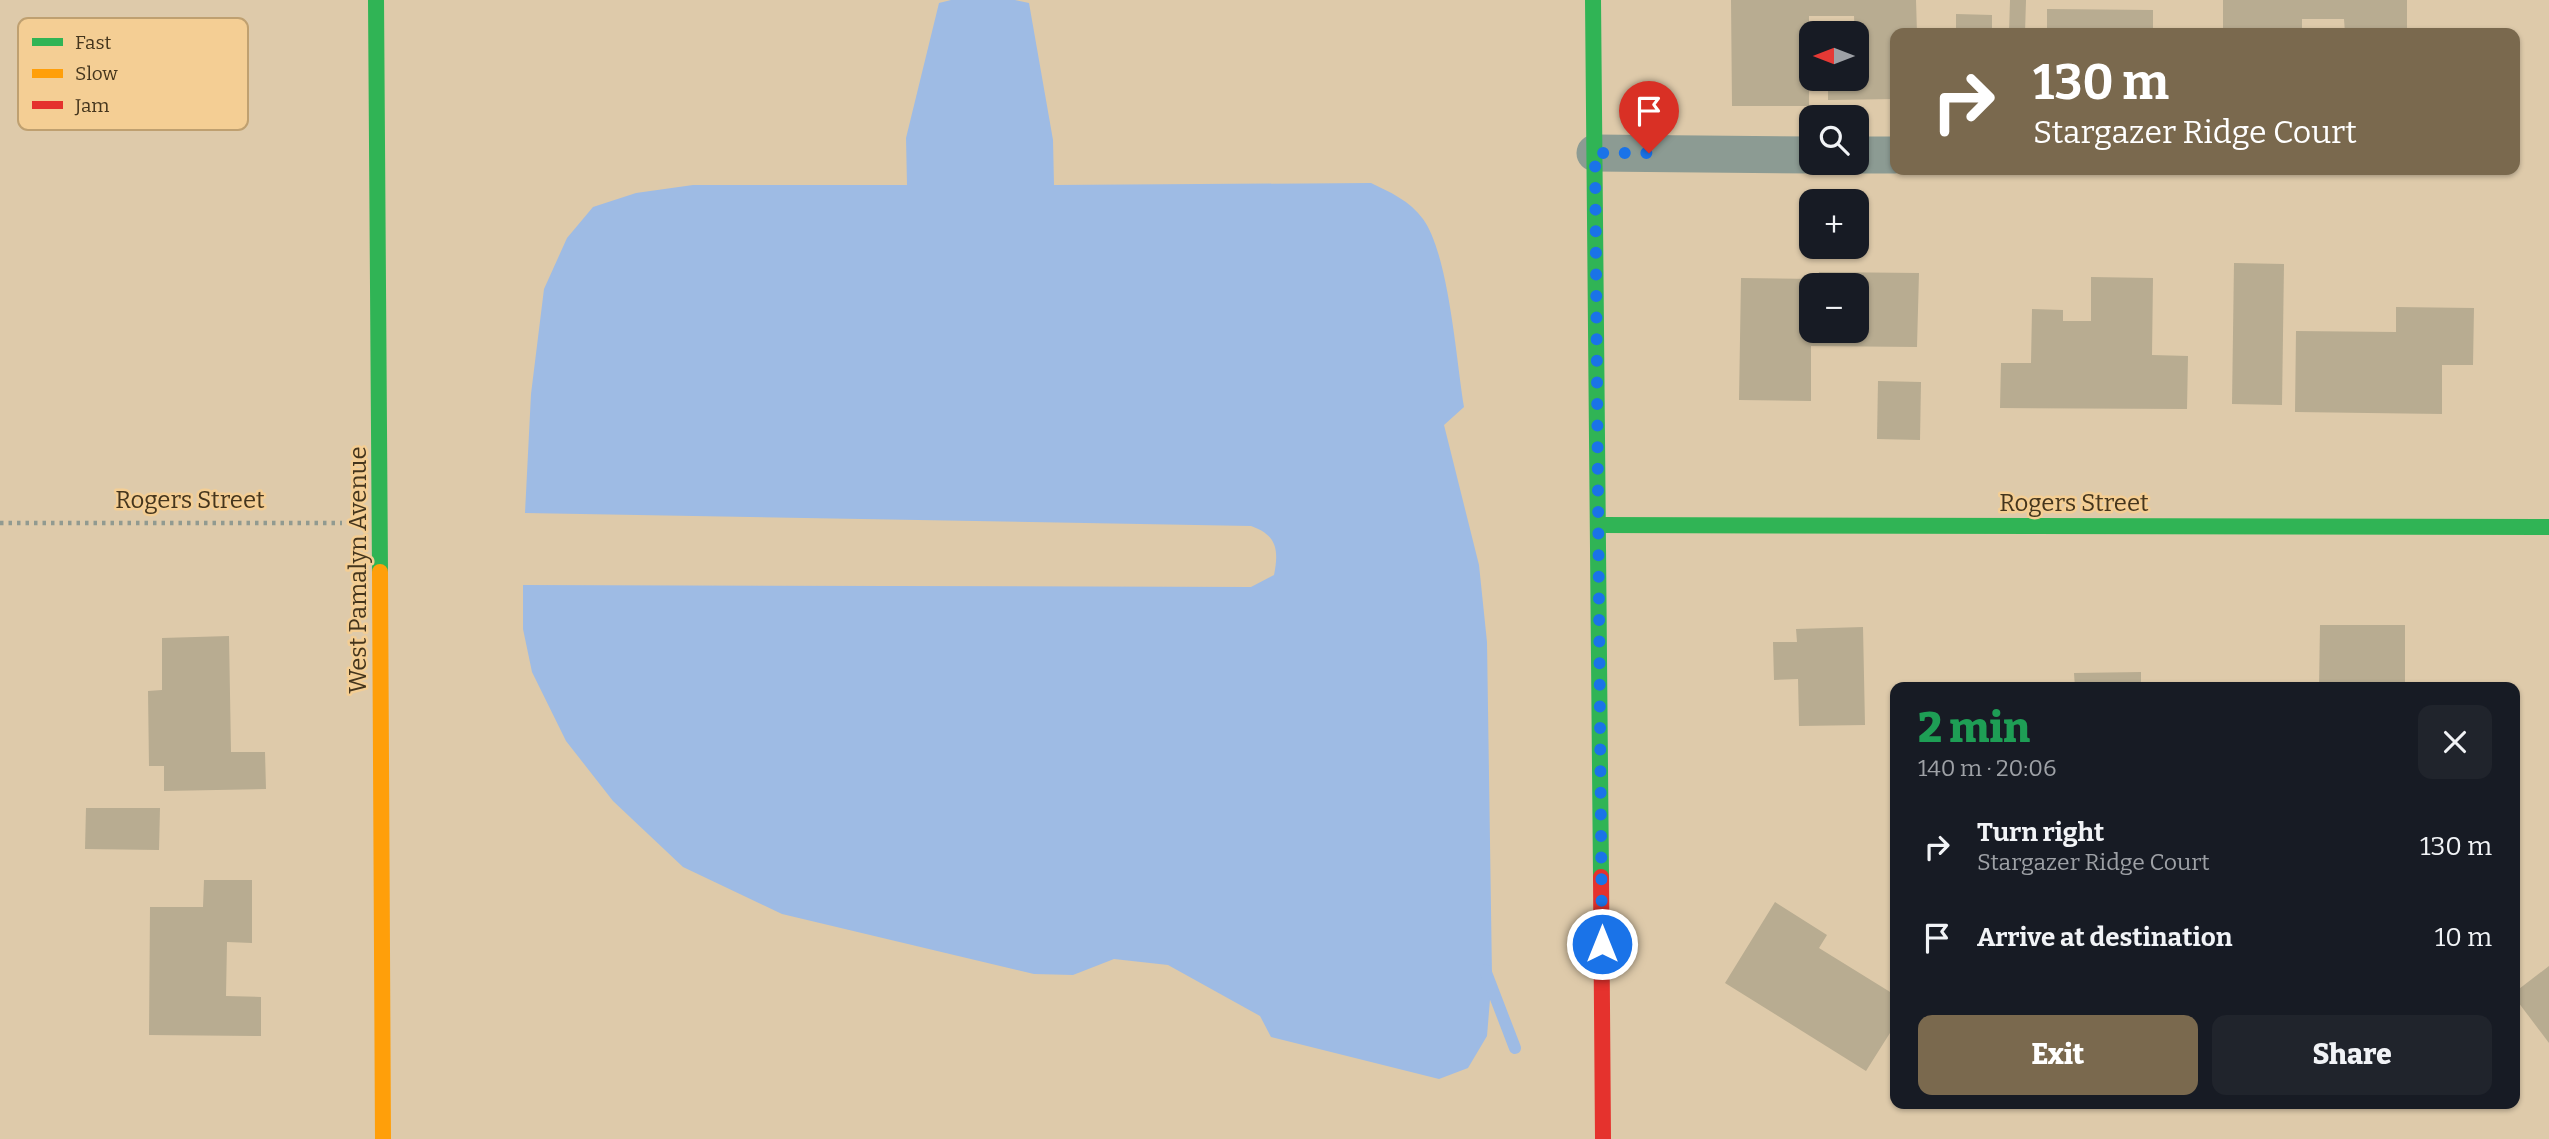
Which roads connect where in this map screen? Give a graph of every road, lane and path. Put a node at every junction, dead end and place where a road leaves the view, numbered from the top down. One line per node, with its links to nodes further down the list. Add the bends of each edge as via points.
1 (376, 0): 8 (street, West Pamalyn Avenue)
2 (1593, 0): 3 (street)
3 (1595, 153): 4 (street); 9 (street)
4 (1799, 155)
5 (1869, 155): 6 (street)
6 (1890, 155)
7 (0, 523): 8 (path, Rogers Street)
8 (381, 523): 11 (street, West Pamalyn Avenue)
9 (1600, 525): 10 (street, Rogers Street); 12 (street)
10 (2549, 527)
11 (383, 1139)
12 (1603, 1139)

